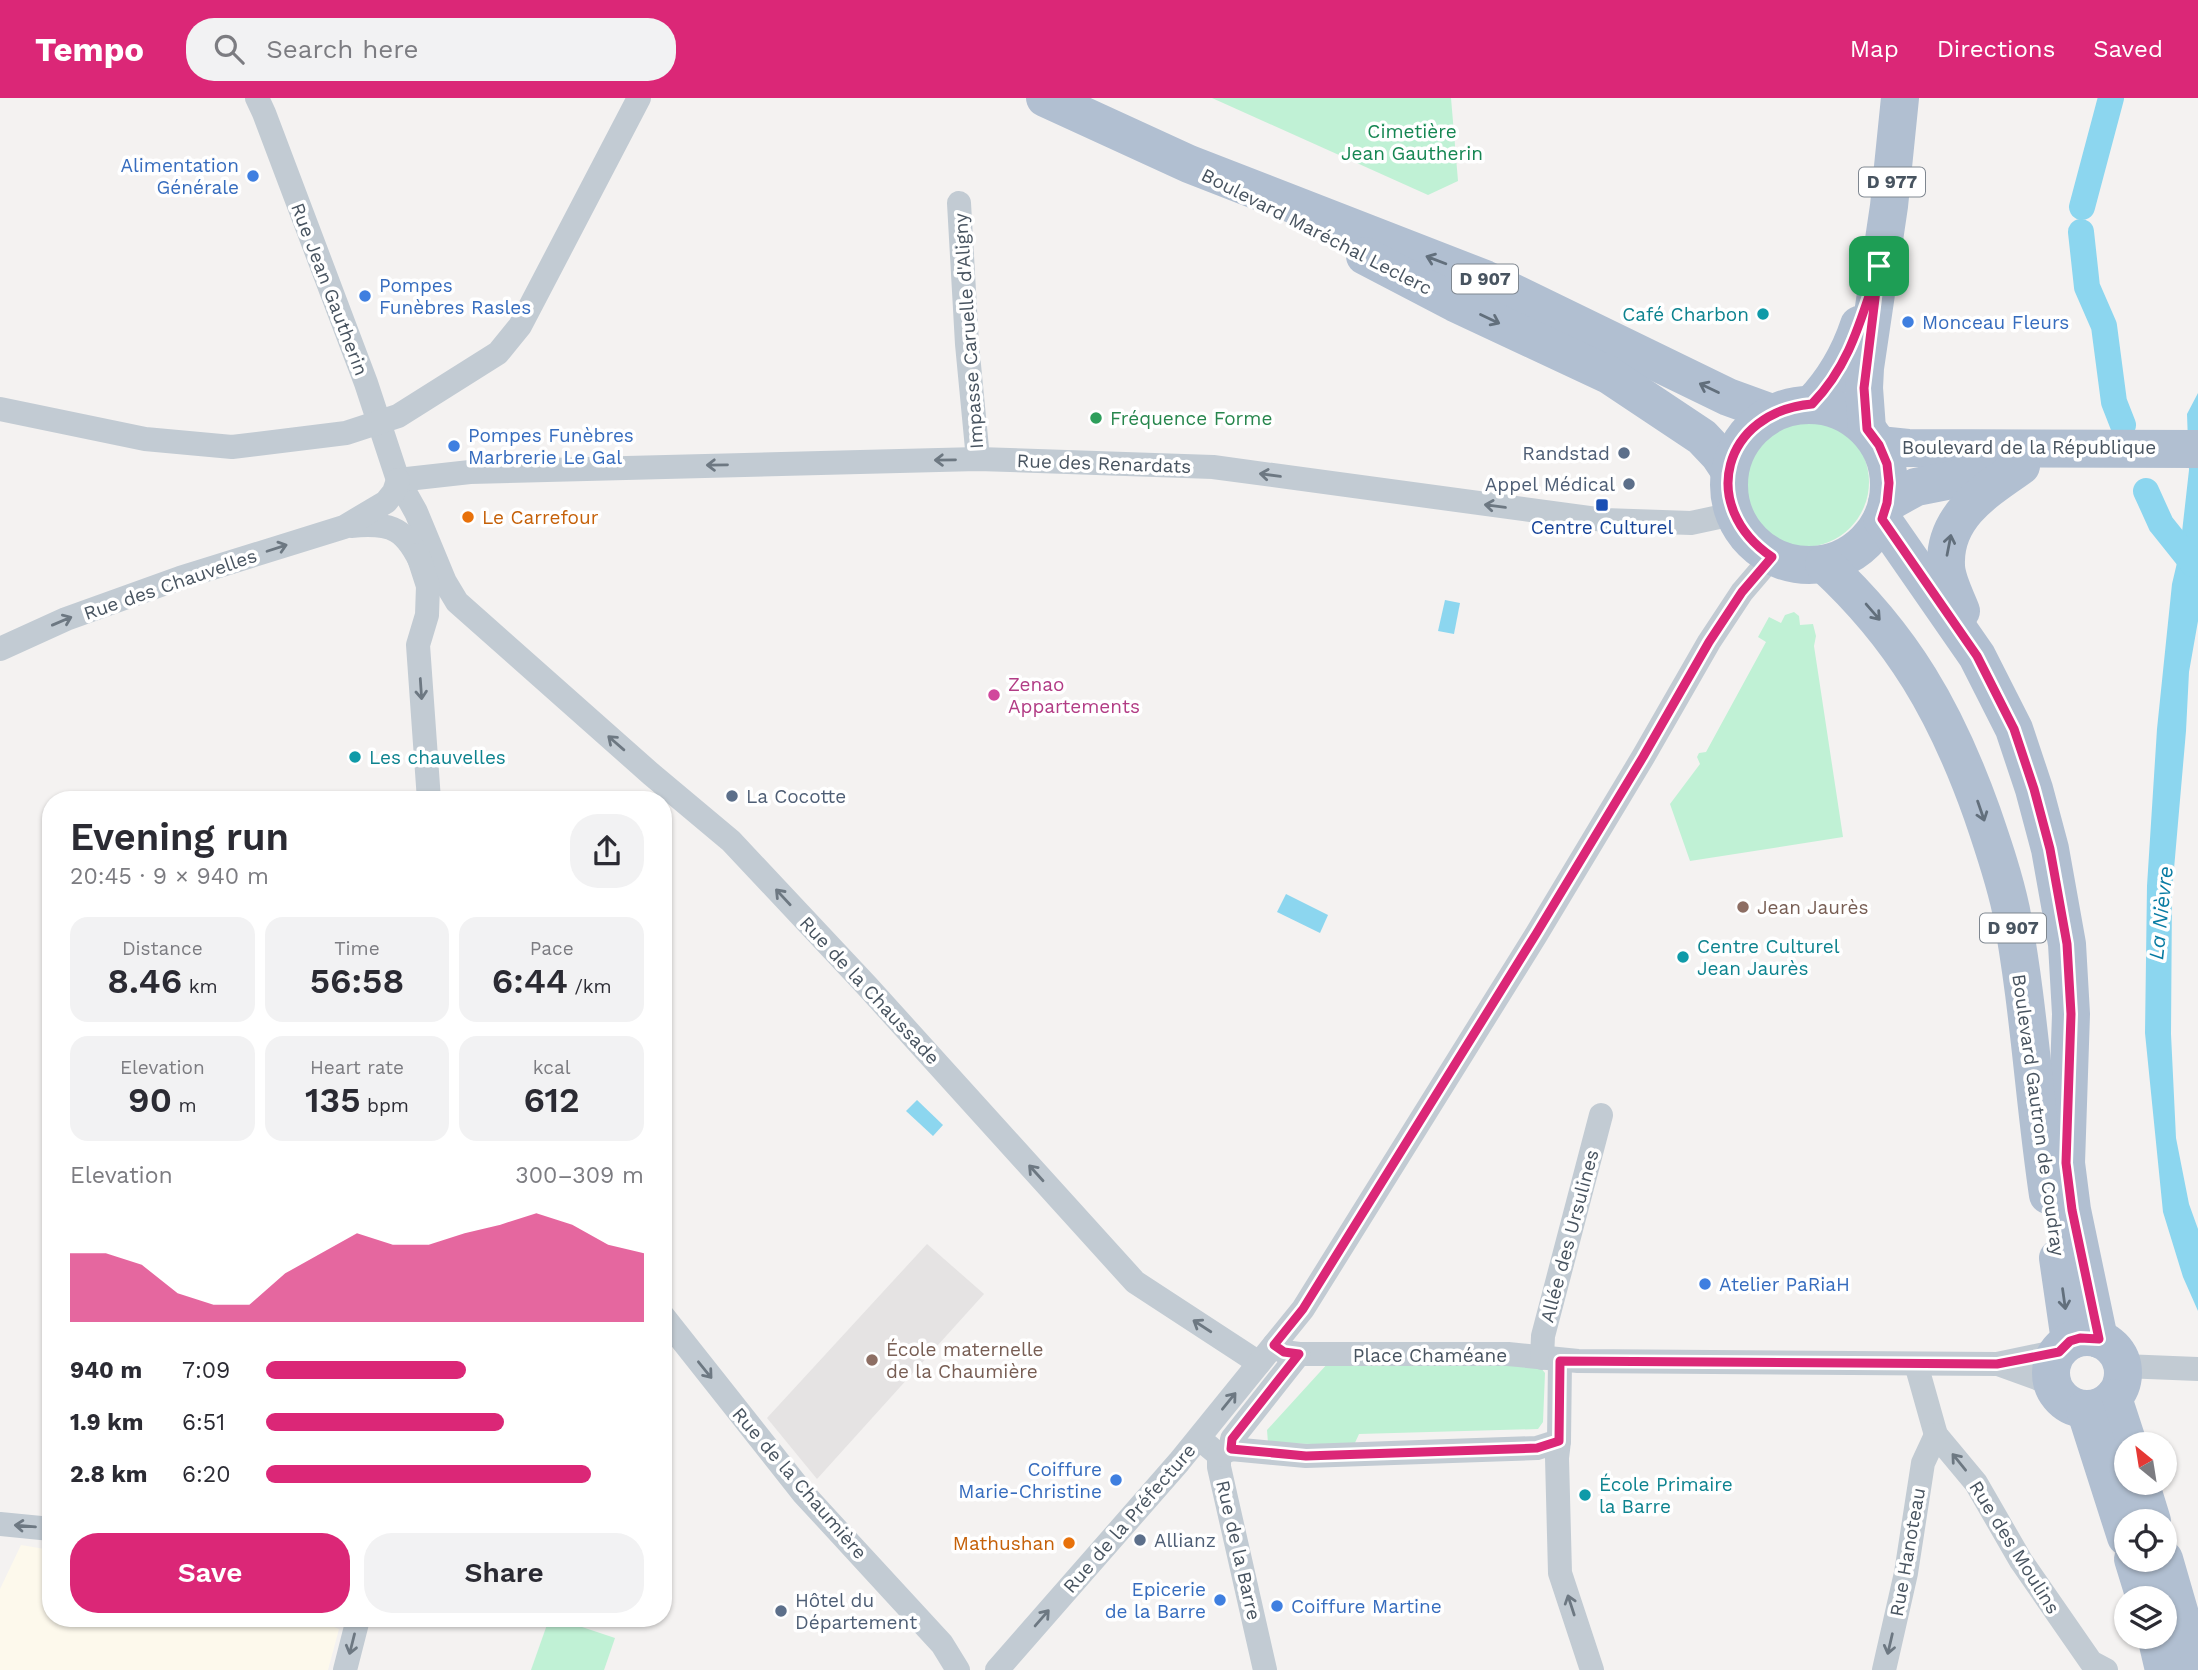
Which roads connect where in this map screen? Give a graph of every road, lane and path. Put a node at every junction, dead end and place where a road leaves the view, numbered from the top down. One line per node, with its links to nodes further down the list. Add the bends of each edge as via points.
1 (257, 98): 6 (street, Rue Jean Gautherin)
2 (274, 98): 6 (street)
3 (639, 98): 13 (street, via 520,326 498,353 398,416)
4 (1045, 98): 7 (main road, Boulevard Maréchal Leclerc / D 907)
5 (1900, 98): 9 (main road, D 977)
6 (269, 127): 13 (street, Rue Jean Gautherin)
7 (1189, 164): 12 (main road, Boulevard Maréchal Leclerc / D 907, one-way to 7, via 1728,397 1485,279); 20 (main road, Boulevard Maréchal Leclerc / D 907, one-way to 20, via 1455,303 1609,376 1702,437)
8 (959, 203): 18 (street, Impasse Caruelle d'Aligny)
9 (1879, 266): 10 (main road, D 977, via 1843,365); 14 (main road, D 977, via 1864,388)
10 (1812, 404): 12 (main road); 14 (main road, via 1851,416)
11 (0, 409): 13 (street, via 145,439 232,447 346,433)
12 (1772, 413): 20 (main road, via 1752,427 1737,447)
13 (379, 422): 17 (street, Rue Jean Gautherin)
14 (1873, 437): 15 (main road, Boulevard de la République, via 1908,448); 23 (main road, via 1887,464)
15 (2095, 448): 16 (main road, Boulevard de la République); 19 (main road)
16 (2189, 449)
17 (390, 454): 21 (street, Rue des Renardats, via 417,464); 22 (street, Rue Jean Gautherin)
18 (978, 459): 21 (street, Rue des Renardats, one-way to 21); 24 (street, Rue des Renardats, one-way to 18, via 1691,523 1604,520 1213,467)
19 (2021, 466): 23 (main road, via 1916,487); 32 (main road, one-way to 19, via 1946,567 1949,542 1954,525 1970,503)
20 (1729, 470): 24 (main road)
21 (470, 472): 22 (street, Rue des Renardats)
22 (398, 481): 25 (street, Rue des Chauvelles, via 386,502); 28 (street, via 402,520); 29 (street, Rue de la Chaussade, via 450,592)
23 (1885, 511): 27 (main road, via 1868,540 1848,555); 32 (main road, Boulevard Gautron de Coudray / D 907)
24 (1733, 514): 26 (main road, via 1755,546)
25 (344, 527): 28 (street, Rue des Chauvelles, via 377,523 391,527 407,539); 31 (street, Rue des Chauvelles, one-way to 25, via 66,619 180,578)
26 (1772, 557): 27 (main road, via 1797,565); 38 (street, Rue de la Préfecture, via 1742,592 1303,1309)
27 (1824, 564): 43 (main road, Boulevard Gautron de Coudray / D 907, one-way to 43, via 1857,594 1919,675 1964,762 1993,845 2011,909 2037,1125)
28 (424, 570): 30 (street, via 429,603)
29 (475, 619): 30 (street, via 438,625); 34 (street, Rue de la Chaussade, one-way to 29)
30 (418, 645): 33 (street, one-way to 33)
31 (0, 649)
32 (1977, 656): 43 (main road, Boulevard Gautron de Coudray / D 907, via 2014,729 2034,789 2067,944 2071,1014 2066,1163)
33 (428, 791)
34 (671, 791)
35 (672, 792): 38 (street, Rue de la Chaussade, one-way to 35, via 1135,1282 731,841)
36 (1601, 1115): 40 (street, Allée des Ursulines, via 1543,1336)
37 (672, 1327): 54 (street, Rue de la Chaumière, one-way to 54, via 803,1493)
38 (1267, 1354): 39 (street, Place Chaméane); 46 (street, Rue de la Préfecture, one-way to 38)
39 (1299, 1354): 40 (street, Place Chaméane, via 1508,1354); 48 (street)
40 (1551, 1359): 41 (street, Place Chaméane); 47 (street)
41 (1916, 1364): 43 (street, Place Chaméane); 45 (street)
42 (2198, 1369): 43 (street, Place Chaméane)
43 (2086, 1370): 44 (main road, D 907); 49 (main road, D 907)
44 (2121, 1432)
45 (1936, 1435): 56 (street, Rue des Moulins, one-way to 45, via 2021,1562 1976,1483); 62 (street, Rue Hanoteau, one-way to 62, via 1923,1463 1906,1573)
46 (1198, 1438): 48 (street, Rue de la Barre); 59 (street, Rue de la Préfecture, one-way to 46)
47 (1559, 1441): 48 (street, via 1537,1448 1479,1451 1306,1456); 61 (street, one-way to 47, via 1560,1573)
48 (1225, 1452): 60 (street, Rue de la Barre, via 1219,1467)
49 (2119, 1509)
50 (0, 1524): 51 (street, one-way to 50)
51 (42, 1528)
52 (2168, 1572): 64 (main road)
53 (356, 1627): 57 (street, one-way to 57)
54 (942, 1644): 58 (street, Rue de la Chaumière); 59 (street, Rue de la Chaumière)
55 (2159, 1649): 63 (main road)
56 (2094, 1667)
57 (345, 1670)
58 (958, 1670)
59 (996, 1670)
60 (1265, 1670)
61 (1592, 1670)
62 (1884, 1670)
63 (2164, 1670)
64 (2196, 1670)

